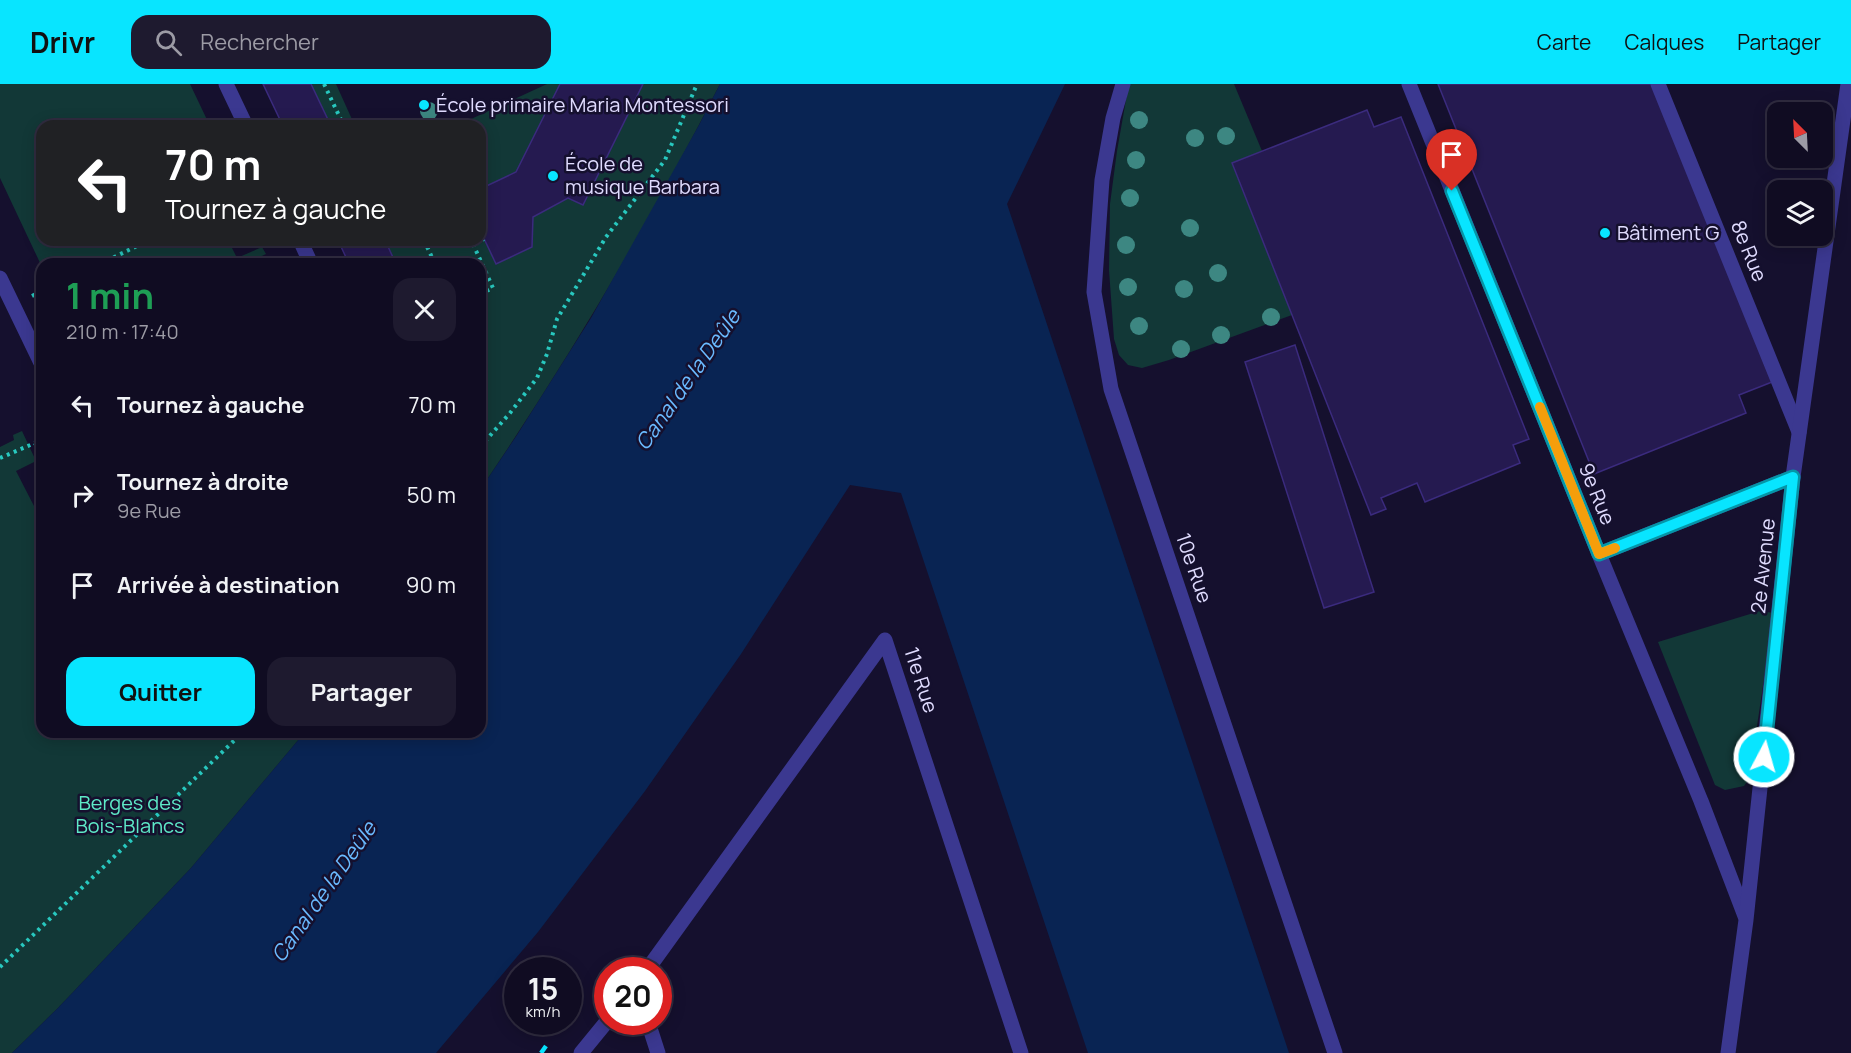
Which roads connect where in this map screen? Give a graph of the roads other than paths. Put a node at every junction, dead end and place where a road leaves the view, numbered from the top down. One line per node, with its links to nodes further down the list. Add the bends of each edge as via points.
1 (226, 84): 6 (street)
2 (1123, 84): 19 (street, 10e Rue, via 1102,180 1094,292 1111,389)
3 (1409, 84): 11 (street, 9e Rue)
4 (1658, 84): 9 (street, 8e Rue)
5 (1848, 84): 9 (street, 2e Avenue)
6 (243, 120)
7 (0, 278): 8 (street)
8 (36, 353)
9 (1800, 434): 10 (street, 2e Avenue)
10 (1793, 477): 11 (street); 12 (street, 2e Avenue)
11 (1599, 554): 12 (street, 9e Rue)
12 (1746, 920): 20 (street, 2e Avenue)
13 (656, 957): 18 (street, 11e Rue, via 885,640)
14 (596, 1035): 16 (street)
15 (652, 1035): 17 (street)
16 (581, 1053)
17 (658, 1053)
18 (1021, 1053)
19 (1335, 1053)
20 (1728, 1053)

